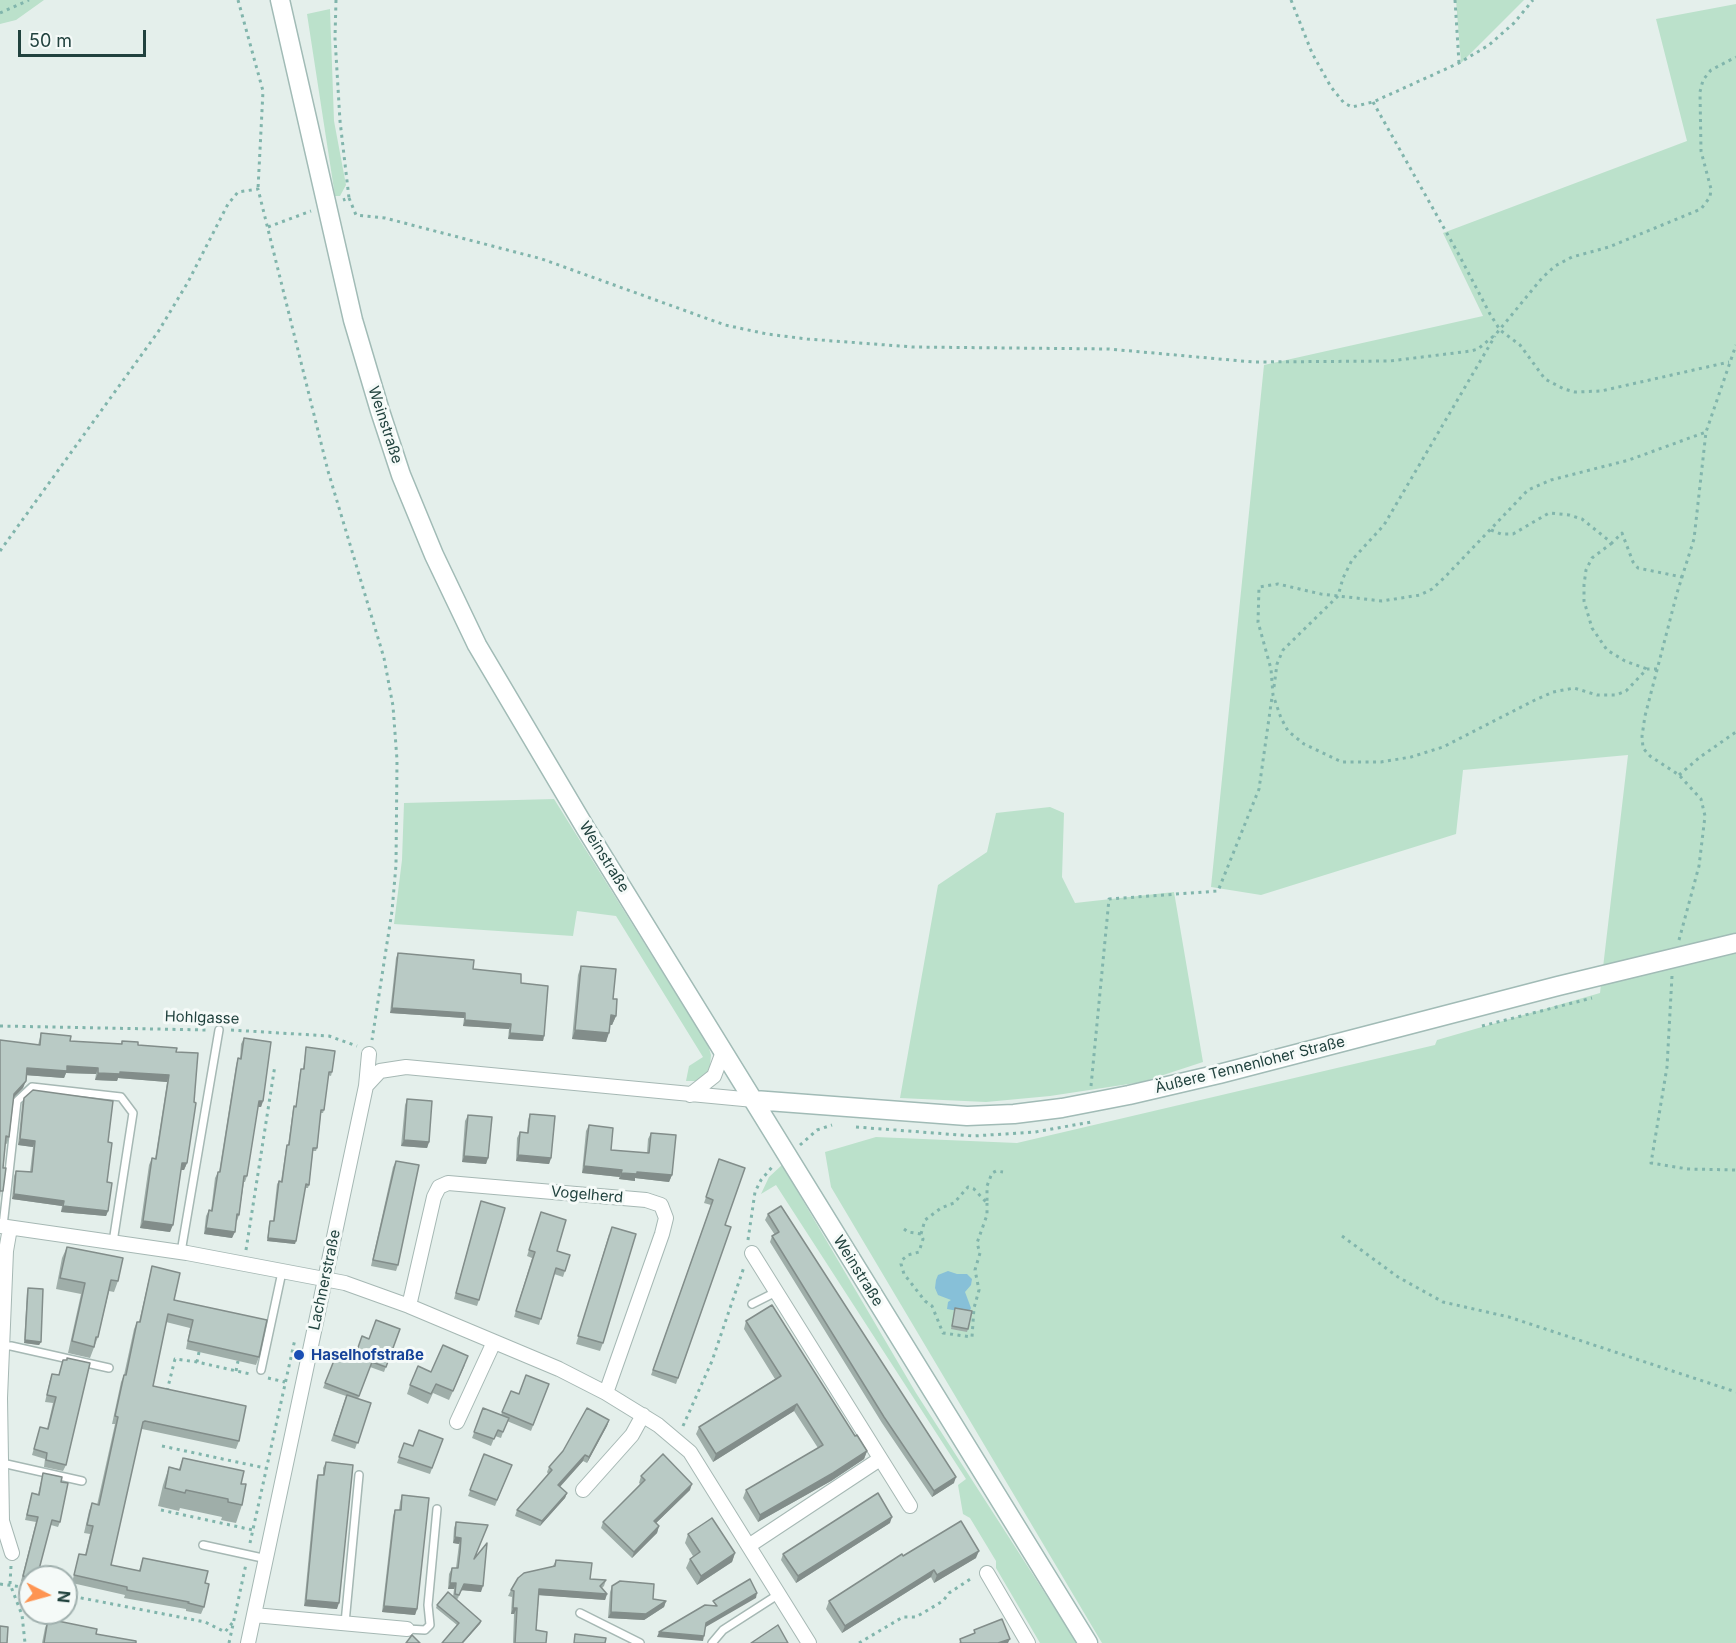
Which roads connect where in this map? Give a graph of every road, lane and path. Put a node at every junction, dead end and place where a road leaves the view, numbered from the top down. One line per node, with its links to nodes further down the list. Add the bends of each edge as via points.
1 (28, 0): 8 (path)
2 (238, 0): 12 (path, via 263,91)
3 (280, 0): 14 (main road, Weinstraße)
4 (336, 0): 13 (path, via 340,121)
5 (1291, 0): 11 (path, via 1312,53 1331,87 1344,103 1353,107)
6 (1455, 0): 10 (path)
7 (1533, 0): 10 (path, via 1489,45)
8 (0, 13)
9 (1736, 57): 17 (path, via 1711,70 1700,92 1701,151 1711,189 1707,204 1609,247 1572,256 1542,278)
10 (1459, 63): 11 (path)
11 (1372, 102): 17 (path)
12 (258, 189): 16 (path); 24 (path, via 238,192 228,204 158,332)
13 (349, 198): 14 (path); 18 (path, via 356,215 385,218 542,260 725,325 807,339 913,347 1109,349 1253,362 1380,361 1471,351)
14 (328, 205): 36 (main road, Weinstraße, via 353,320 380,411 434,555 477,645)
15 (305, 213): 16 (path)
16 (268, 227): 37 (path, via 328,471 384,658 393,706 396,865)
17 (1500, 330): 18 (path); 20 (path, via 1520,345 1545,379 1575,392 1601,391)
18 (1496, 334): 26 (path, via 1384,525 1352,560)
19 (1736, 345): 20 (path)
20 (1729, 362): 21 (path)
21 (1706, 432): 22 (path, via 1629,460 1537,485); 25 (path, via 1694,539)
22 (1490, 530): 23 (path, via 1513,534 1549,513 1559,514 1582,519); 26 (path, via 1444,578 1420,595 1382,601)
23 (1612, 543): 25 (path, via 1622,532 1638,568); 27 (path, via 1592,558 1586,570 1584,601 1592,627 1607,650)
24 (0, 550)
25 (1682, 577): 28 (path)
26 (1338, 596): 29 (path, via 1282,650); 29 (path, via 1278,584 1259,587 1258,622)
27 (1647, 669): 28 (path); 29 (path, via 1626,691 1616,695 1597,695 1574,688 1553,692 1443,747 1381,762 1342,762 1304,744 1288,731)
28 (1657, 669): 31 (path, via 1645,716 1643,748)
29 (1273, 695): 42 (path, via 1259,789 1218,891 1109,899)
30 (1736, 732): 31 (path)
31 (1680, 775): 33 (path, via 1701,799 1705,816 1699,866)
32 (1736, 943): 33 (main road, Äußere Tennenloher Straße)
33 (1674, 959): 42 (main road, Äußere Tennenloher Straße, via 1219,1074); 44 (path, via 1667,1067 1651,1163)
34 (0, 1026): 35 (path, Hohlgasse)
35 (219, 1030): 37 (path, Hohlgasse, via 329,1036); 52 (lane)
36 (723, 1052): 40 (street, via 714,1076); 41 (main road, Weinstraße)
37 (369, 1054): 39 (street, Lachnerstraße)
38 (275, 1065): 54 (path)
39 (366, 1086): 40 (street, via 380,1071 406,1067); 56 (street, Lachnerstraße)
40 (690, 1095): 41 (street)
41 (754, 1100): 42 (main road, Äußere Tennenloher Straße, via 967,1116 1014,1114); 43 (main road, Weinstraße)
42 (1090, 1102)
43 (787, 1156): 53 (path, via 772,1166 755,1192); 111 (main road, Weinstraße)
44 (1736, 1170)
45 (1003, 1172): 46 (path, via 992,1173)
46 (987, 1203): 49 (path, via 968,1187 954,1203 925,1220); 49 (path, via 977,1243 980,1253 975,1270 980,1290 972,1337 944,1333 932,1306 902,1269 904,1256 919,1252 923,1244)
47 (4, 1227): 51 (street); 51 (lane, via 17,1101 32,1087 121,1097 133,1113); 62 (street)
48 (904, 1229): 49 (path)
49 (921, 1234)
50 (1342, 1236): 71 (path, via 1398,1277 1443,1302 1509,1317)
51 (113, 1242): 52 (street)
52 (181, 1252): 54 (street)
53 (748, 1252): 57 (street); 75 (path, via 728,1320)
54 (244, 1264): 55 (street)
55 (282, 1272): 56 (street); 68 (lane)
56 (326, 1279): 59 (street); 91 (street, Lachnerstraße)
57 (776, 1292): 58 (lane); 77 (street)
58 (752, 1304)
59 (409, 1306): 61 (street); 72 (street, Vogelherd, via 434,1197 439,1187 448,1183 646,1200 661,1205 666,1218 662,1234)
60 (295, 1338): 69 (path)
61 (494, 1342): 72 (street); 74 (street)
62 (2, 1346): 66 (lane); 78 (street)
63 (199, 1352): 65 (path)
64 (238, 1361): 67 (path)
65 (197, 1362): 67 (path); 70 (path, via 175,1359)
66 (109, 1368)
67 (236, 1371): 68 (path)
68 (261, 1374): 69 (path)
69 (285, 1382): 79 (path)
70 (167, 1392)
71 (1736, 1392)
72 (606, 1393): 73 (street)
73 (643, 1415): 75 (street); 82 (street, via 632,1435)
74 (457, 1422)
75 (676, 1438): 88 (street, via 704,1471)
76 (162, 1446): 79 (path)
77 (880, 1459): 83 (street); 88 (street)
78 (2, 1463): 81 (lane); 89 (street, via 2,1521)
79 (266, 1468): 86 (path)
80 (359, 1475): 101 (lane)
81 (82, 1481)
82 (583, 1490)
83 (909, 1506)
84 (437, 1509): 102 (lane, via 428,1605 430,1625 425,1630)
85 (161, 1510): 86 (path)
86 (253, 1530): 90 (path)
87 (203, 1545): 90 (lane)
88 (750, 1545): 96 (street)
89 (12, 1553)
90 (248, 1555): 91 (lane); 100 (path)
91 (267, 1559): 99 (street, Lachnerstraße)
92 (987, 1573): 109 (path, via 916,1617 903,1617); 110 (street)
93 (0, 1584): 94 (path)
94 (10, 1584): 95 (path); 103 (path, via 22,1615)
95 (18, 1586)
96 (779, 1594): 107 (lane, via 723,1630); 108 (street)
97 (78, 1597): 100 (path, via 205,1622 225,1632)
98 (580, 1613): 106 (lane)
99 (254, 1615): 100 (path); 101 (street); 105 (street, Lachnerstraße)
100 (235, 1620): 104 (path)
101 (345, 1623): 102 (street)
102 (407, 1629)
103 (25, 1643)
104 (229, 1643)
105 (248, 1643)
106 (640, 1643)
107 (712, 1643)
108 (809, 1643)
109 (859, 1643)
110 (1028, 1643)
111 (1088, 1643)

